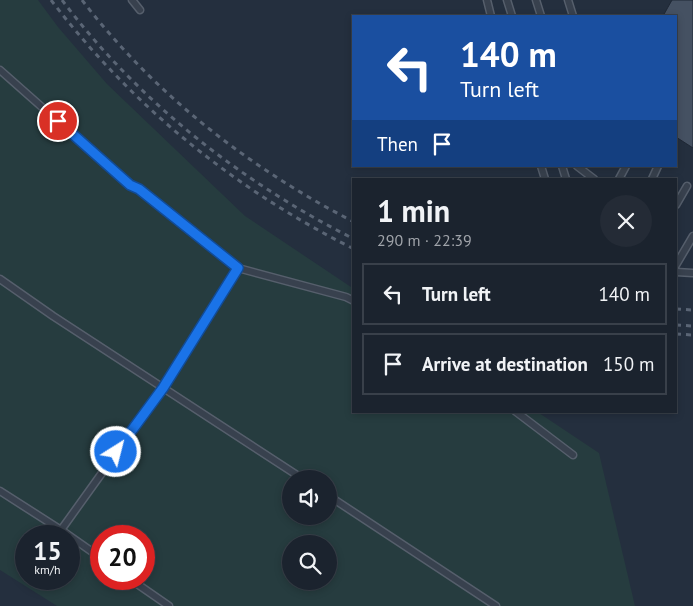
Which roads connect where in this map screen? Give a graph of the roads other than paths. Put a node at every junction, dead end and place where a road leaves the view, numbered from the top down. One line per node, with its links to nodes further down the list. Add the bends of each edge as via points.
1 (132, 0): 6 (lane)
2 (487, 0): 7 (lane)
3 (507, 0): 8 (lane)
4 (536, 0): 9 (lane)
5 (568, 0): 10 (lane)
6 (140, 10)
7 (491, 15)
8 (512, 15)
9 (541, 15)
10 (573, 15)
11 (0, 70): 18 (lane, via 130,185)
12 (578, 167): 13 (lane)
13 (593, 178)
14 (687, 186): 15 (lane)
15 (677, 203)
16 (693, 236): 17 (lane)
17 (677, 263)
18 (238, 268): 22 (lane); 23 (lane)
19 (677, 272): 20 (lane)
20 (693, 273)
21 (0, 279): 23 (lane)
22 (352, 300)
23 (163, 388): 26 (lane); 30 (lane)
24 (518, 413): 25 (lane)
25 (573, 455)
26 (289, 470)
27 (0, 491): 29 (lane)
28 (337, 501): 33 (lane)
29 (53, 525)
30 (65, 525)
31 (146, 590): 32 (lane)
32 (169, 606)
33 (496, 606)

